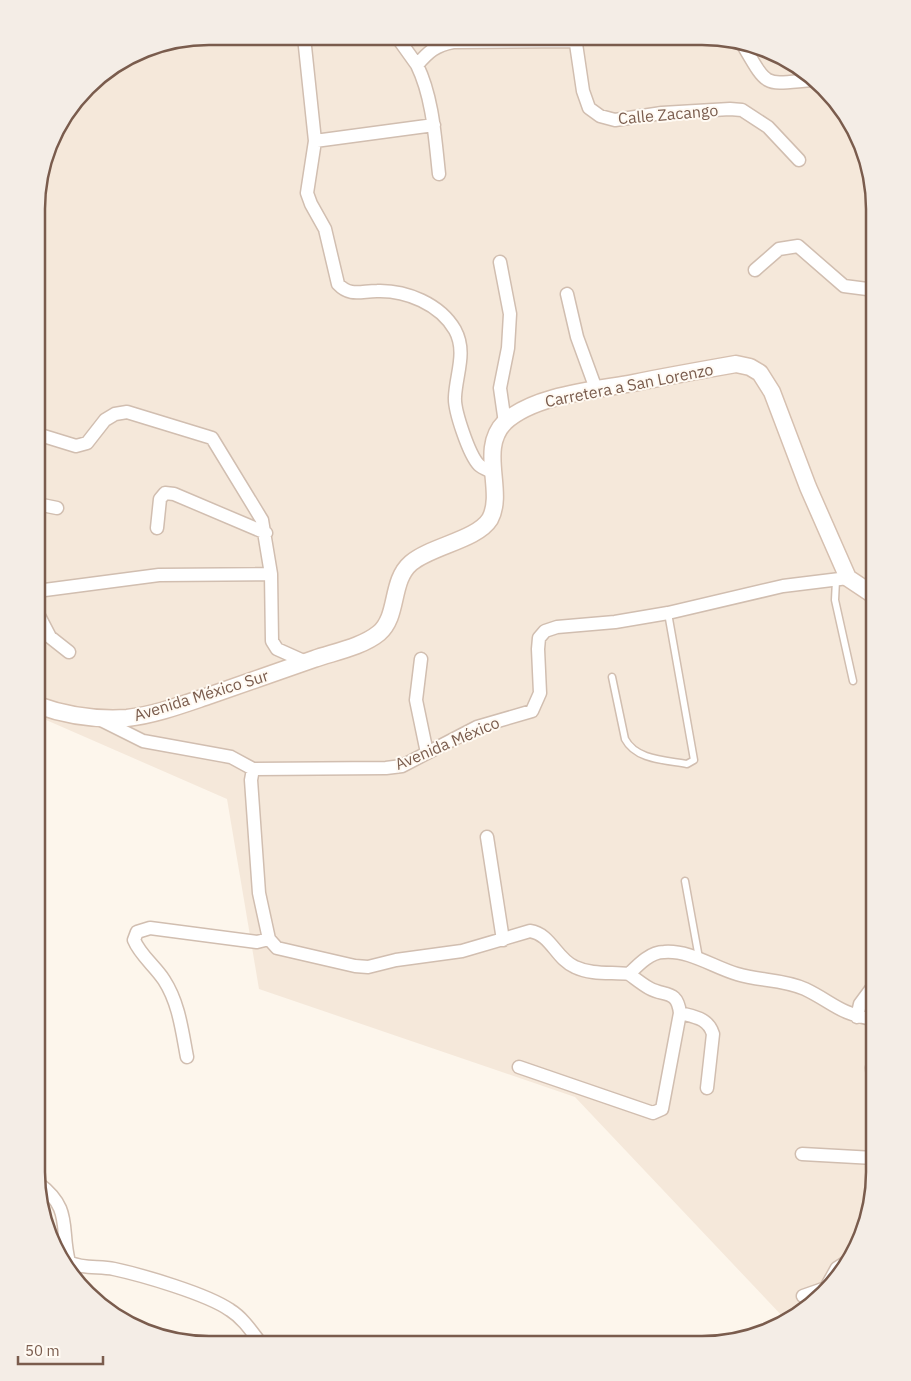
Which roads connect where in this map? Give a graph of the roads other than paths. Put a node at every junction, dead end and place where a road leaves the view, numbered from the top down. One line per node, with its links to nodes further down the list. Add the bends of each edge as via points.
1 (305, 45): 9 (street)
2 (403, 45): 6 (street)
3 (442, 45): 6 (street, Calle Zacango, via 435,47)
4 (576, 45): 10 (street, Calle Zacango, via 589,108 600,116 615,120 662,113 742,110 768,127)
5 (747, 52): 7 (street, via 765,80 771,83)
6 (417, 65): 8 (street)
7 (804, 81)
8 (434, 125): 9 (street); 11 (street)
9 (315, 141): 19 (street, via 307,193 325,228 338,284 350,293 392,292 416,298 442,313 451,323 460,344 461,356 456,407 473,456 479,465)
10 (799, 160)
11 (439, 174)
12 (500, 262): 17 (street, via 510,314 508,348 500,388)
13 (756, 270): 14 (street, via 779,249 798,246 844,286)
14 (866, 289)
15 (567, 294): 16 (street, via 577,337)
16 (596, 390): 17 (street, Carretera a San Lorenzo, via 548,399); 25 (street, Carretera a San Lorenzo, via 736,364 760,373 772,392 826,529)
17 (505, 423): 19 (street, via 495,442)
18 (45, 436): 23 (street, via 76,446 87,443 105,420 127,412 212,438 262,520)
19 (492, 472): 32 (street, via 494,507 484,526 410,563 399,580 388,619 378,634)
20 (45, 506): 21 (street)
21 (57, 508)
22 (156, 528): 23 (street, via 160,499 165,493)
23 (266, 533): 24 (street)
24 (271, 574): 26 (street, via 159,575); 32 (street, via 272,641 277,649)
25 (842, 579): 27 (street, Carretera a San Lorenzo); 28 (street, Avenida México, via 783,586); 34 (lane, via 835,600)
26 (45, 590)
27 (866, 590)
28 (668, 613): 33 (lane, via 692,763 637,754 629,747); 37 (street, Avenida México, via 545,631 539,638 538,649 540,693 532,711 477,727)
29 (45, 627): 30 (street, via 50,637)
30 (69, 652)
31 (421, 659): 37 (street, via 416,700)
32 (306, 662): 36 (street, Avenida México Sur, via 176,706 127,718)
33 (612, 676)
34 (853, 680)
35 (45, 708): 36 (street, Avenida México Sur, via 61,714)
36 (99, 719): 38 (street, Avenida México, via 143,741 231,757)
37 (428, 753): 38 (street, Avenida México, via 402,766 386,768)
38 (253, 769): 41 (street, via 251,780 259,893)
39 (487, 837): 42 (street)
40 (685, 881): 43 (lane)
41 (269, 938): 42 (street, via 277,948 368,967); 49 (street, via 257,942 150,928 137,932 134,940 137,947 164,981 176,1004)
42 (504, 940): 44 (street, via 530,931 538,932 566,963 576,968)
43 (699, 958): 44 (street, via 664,952 640,963); 47 (street, via 735,974 795,985)
44 (629, 974): 46 (street, via 650,989 673,996 678,1001)
45 (866, 996): 47 (street)
46 (680, 1012): 50 (street, via 665,1099 658,1112); 51 (street, via 706,1021 713,1034)
47 (857, 1017): 48 (street)
48 (866, 1018)
49 (187, 1057)
50 (519, 1067)
51 (707, 1088)
52 (802, 1154): 53 (street)
53 (866, 1158)
54 (46, 1190): 55 (street, via 62,1212)
55 (68, 1256)
56 (75, 1266): 59 (street, via 101,1266 133,1273 211,1300 230,1310)
57 (813, 1293): 58 (street)
58 (803, 1296)
59 (254, 1336)

